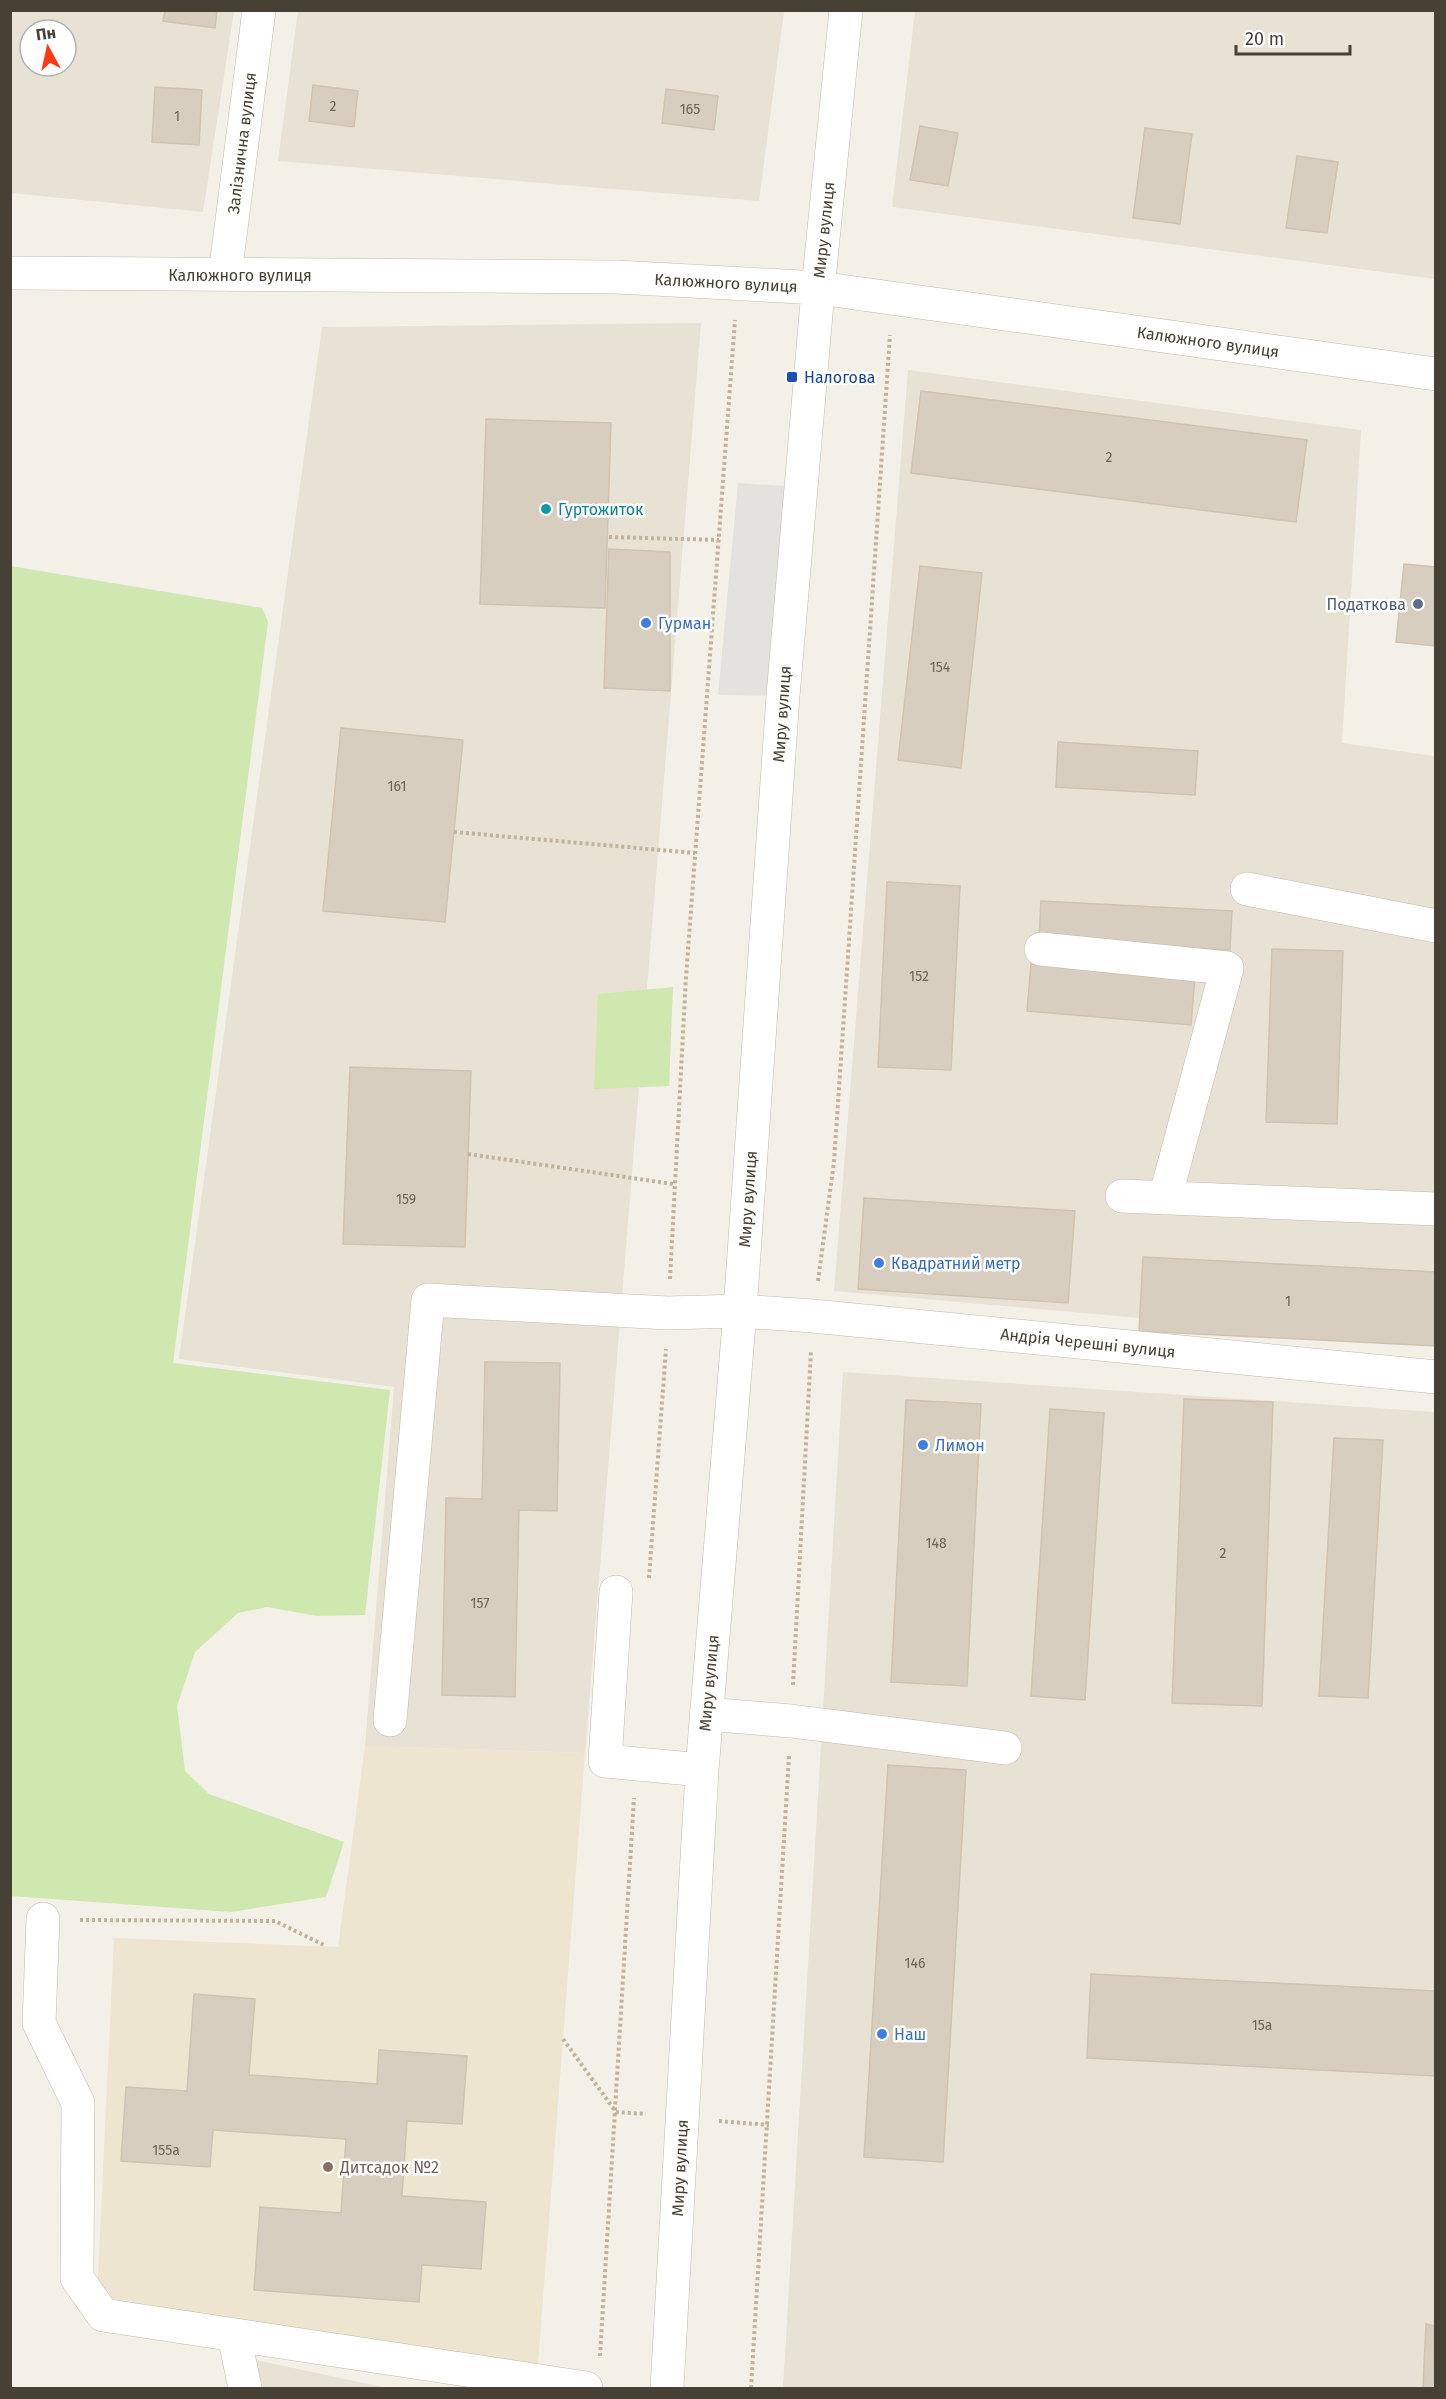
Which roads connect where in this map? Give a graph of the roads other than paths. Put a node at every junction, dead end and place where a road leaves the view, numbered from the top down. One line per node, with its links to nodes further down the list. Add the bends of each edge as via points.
1 (259, 10): 4 (street, Залізнична вулиця)
2 (846, 10): 5 (street, Миру вулиця)
3 (10, 273): 4 (street, Калюжного вулиця)
4 (225, 275): 5 (street, Калюжного вулиця, via 617,277)
5 (819, 288): 6 (street, Калюжного вулиця); 13 (street, Миру вулиця, via 783,696)
6 (1436, 374)
7 (1247, 889): 8 (street)
8 (1436, 926)
9 (1041, 949): 11 (street, via 1227,968)
10 (1122, 1196): 11 (street)
11 (1165, 1198): 12 (street)
12 (1436, 1209)
13 (740, 1311): 14 (street, Андрія Черешні вулиця); 16 (street, Миру вулиця); 17 (street, Андрія Черешні вулиця, via 668,1313 428,1300)
14 (1436, 1377)
15 (616, 1592): 19 (street, via 605,1761)
16 (706, 1714): 18 (street); 19 (street, Миру вулиця)
17 (390, 1720)
18 (1005, 1748)
19 (702, 1770): 24 (street, Миру вулиця)
20 (43, 1919): 21 (street, via 39,2023 78,2103 77,2278 103,2315)
21 (234, 2335): 22 (street); 23 (street)
22 (245, 2388)
23 (586, 2388)
24 (668, 2388)

